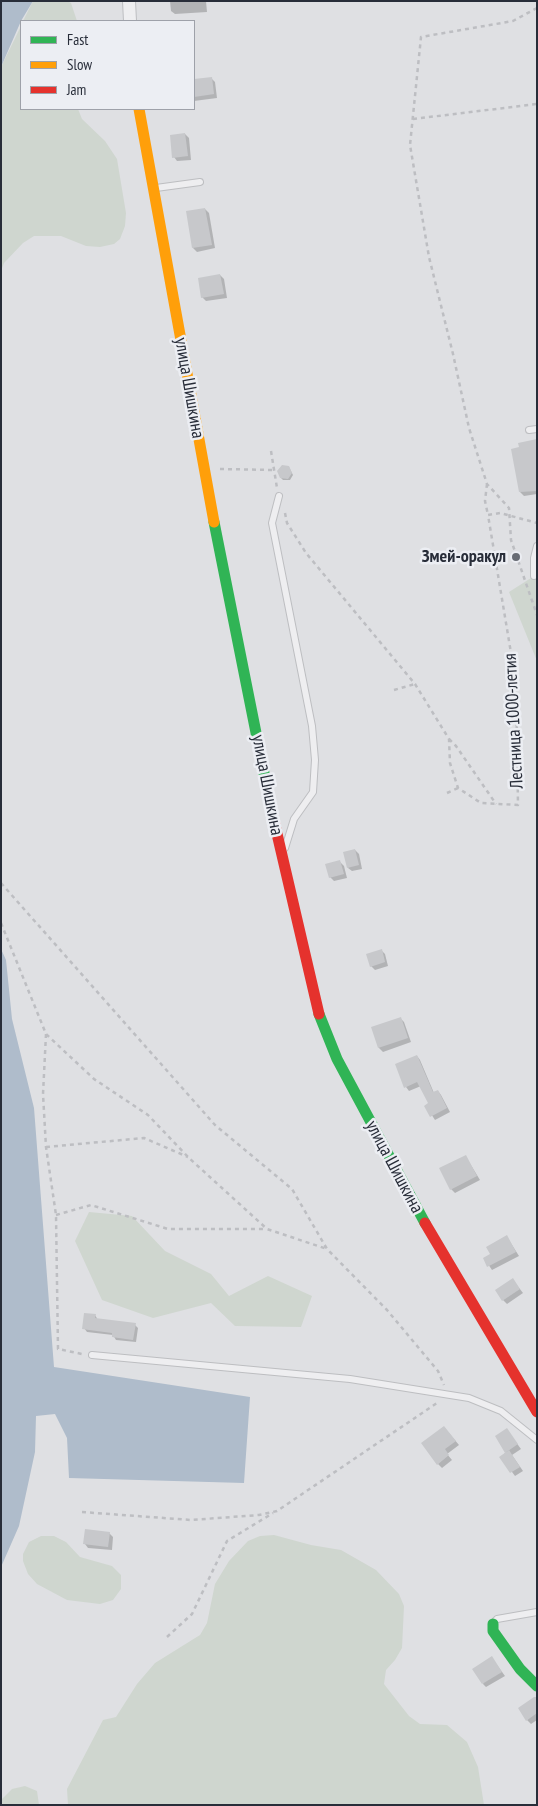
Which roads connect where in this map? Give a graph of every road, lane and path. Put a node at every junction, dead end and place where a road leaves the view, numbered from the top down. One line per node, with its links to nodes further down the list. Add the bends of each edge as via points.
1 (129, 1): 3 (street)
2 (537, 8): 6 (path, via 513,21 421,37)
3 (130, 20)
4 (537, 104): 6 (path)
5 (139, 110): 8 (street, улица Шишкина)
6 (413, 119): 15 (path, via 410,145 429,257 469,428)
7 (200, 182): 8 (lane)
8 (152, 188): 30 (street, улица Шишкина)
9 (537, 429): 10 (lane)
10 (529, 430)
11 (271, 451): 13 (path)
12 (221, 469): 13 (path)
13 (274, 470): 14 (path)
14 (277, 484)
15 (487, 484): 17 (path, via 485,501); 18 (path, via 509,508)
16 (279, 496): 30 (lane, via 272,523 312,726 315,760 313,792 294,819)
17 (488, 515): 18 (path, via 500,513); 29 (path, Лестница 1000-летия, via 516,683 518,805)
18 (510, 516): 20 (path); 23 (path, via 510,540)
19 (287, 523): 24 (path, via 306,553)
20 (537, 524)
21 (537, 546): 22 (lane)
22 (534, 576)
23 (537, 615)
24 (415, 684): 25 (path); 26 (path)
25 (394, 690)
26 (449, 739): 27 (path, via 450,763); 29 (path)
27 (458, 788): 28 (path); 29 (path, Лестница 1000-летия, via 482,803)
28 (447, 793)
29 (496, 804)
30 (281, 858): 41 (street, улица Шишкина, via 320,1018 337,1059 416,1209)
31 (1, 884): 38 (path, via 215,1125 292,1189)
32 (1, 923): 33 (path)
33 (46, 1034): 34 (path, via 43,1094); 35 (path, via 94,1079 148,1115)
34 (46, 1147): 35 (path, via 144,1138); 36 (path)
35 (189, 1158): 37 (path)
36 (56, 1215): 37 (path, via 91,1205 168,1229); 39 (path, via 58,1349)
37 (267, 1229): 38 (path)
38 (327, 1249): 40 (path, via 387,1310 438,1371)
39 (92, 1356): 40 (lane, via 350,1379)
40 (448, 1396): 42 (lane, via 485,1403 501,1411); 43 (path)
41 (537, 1412)
42 (537, 1440)
43 (276, 1511): 44 (path, via 191,1520); 47 (path, via 227,1541 192,1614)
44 (82, 1512)
45 (537, 1612): 46 (lane, via 497,1619)
46 (493, 1624): 48 (street, via 493,1631 520,1669)
47 (167, 1637)
48 (537, 1686)

